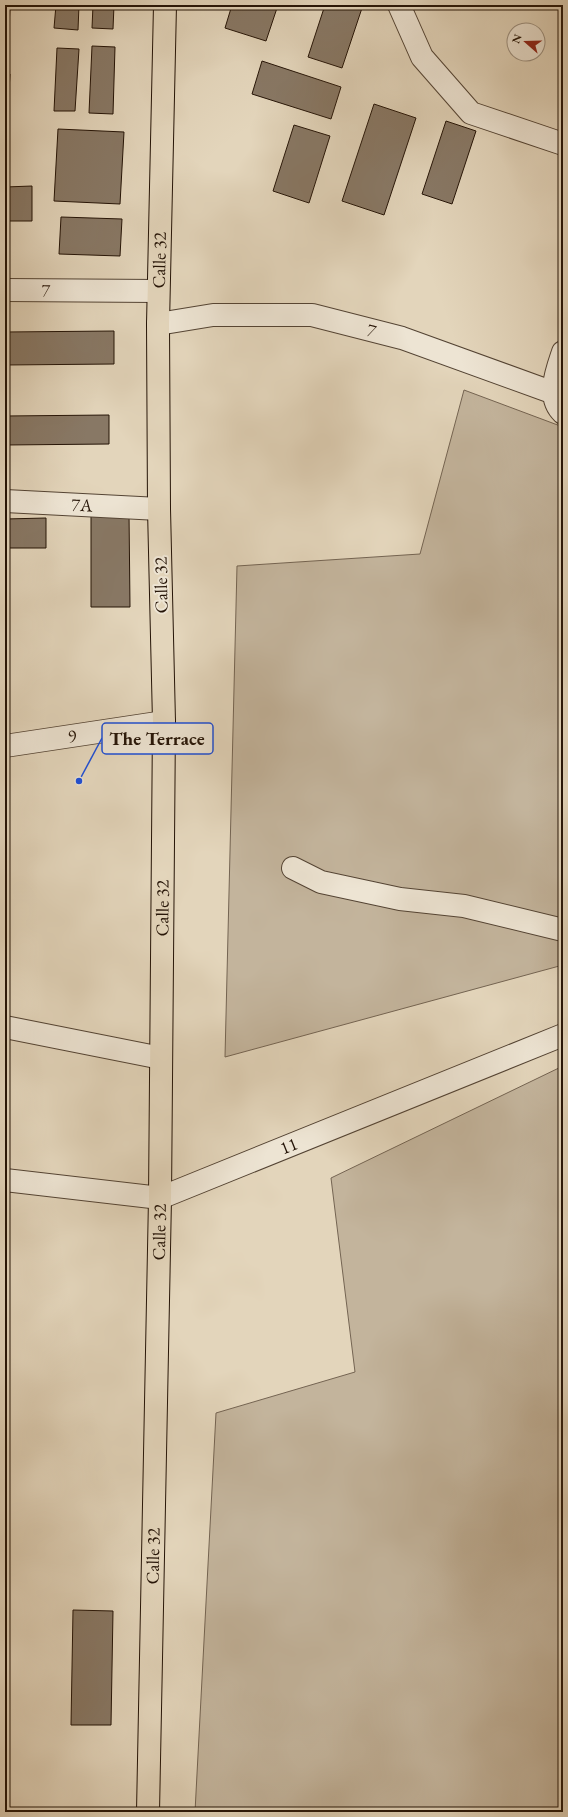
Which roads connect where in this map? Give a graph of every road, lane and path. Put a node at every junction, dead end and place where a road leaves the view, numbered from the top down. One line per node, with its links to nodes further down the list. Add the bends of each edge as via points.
1 (165, 5): 5 (main road, Calle 32)
2 (399, 5): 3 (street, via 422,57 470,113)
3 (563, 144)
4 (5, 290): 5 (street, 7)
5 (158, 291): 6 (main road, Calle 32)
6 (158, 324): 8 (street, 7, via 212,315 312,315 402,338); 11 (main road, Calle 32)
7 (563, 352): 8 (street, via 554,376)
8 (554, 393): 9 (street, via 557,408)
9 (563, 413)
10 (5, 501): 11 (street, 7A)
11 (159, 509): 12 (main road, Calle 32)
12 (164, 722): 13 (street, 9); 18 (main road, Calle 32)
13 (5, 746)
14 (293, 868): 15 (street, via 321,882 400,899 464,906)
15 (563, 930)
16 (5, 1027): 18 (street)
17 (563, 1035): 20 (street, 11)
18 (161, 1058): 20 (main road, Calle 32)
19 (5, 1180): 20 (street, 11)
20 (160, 1198): 21 (main road, Calle 32)
21 (148, 1812)

